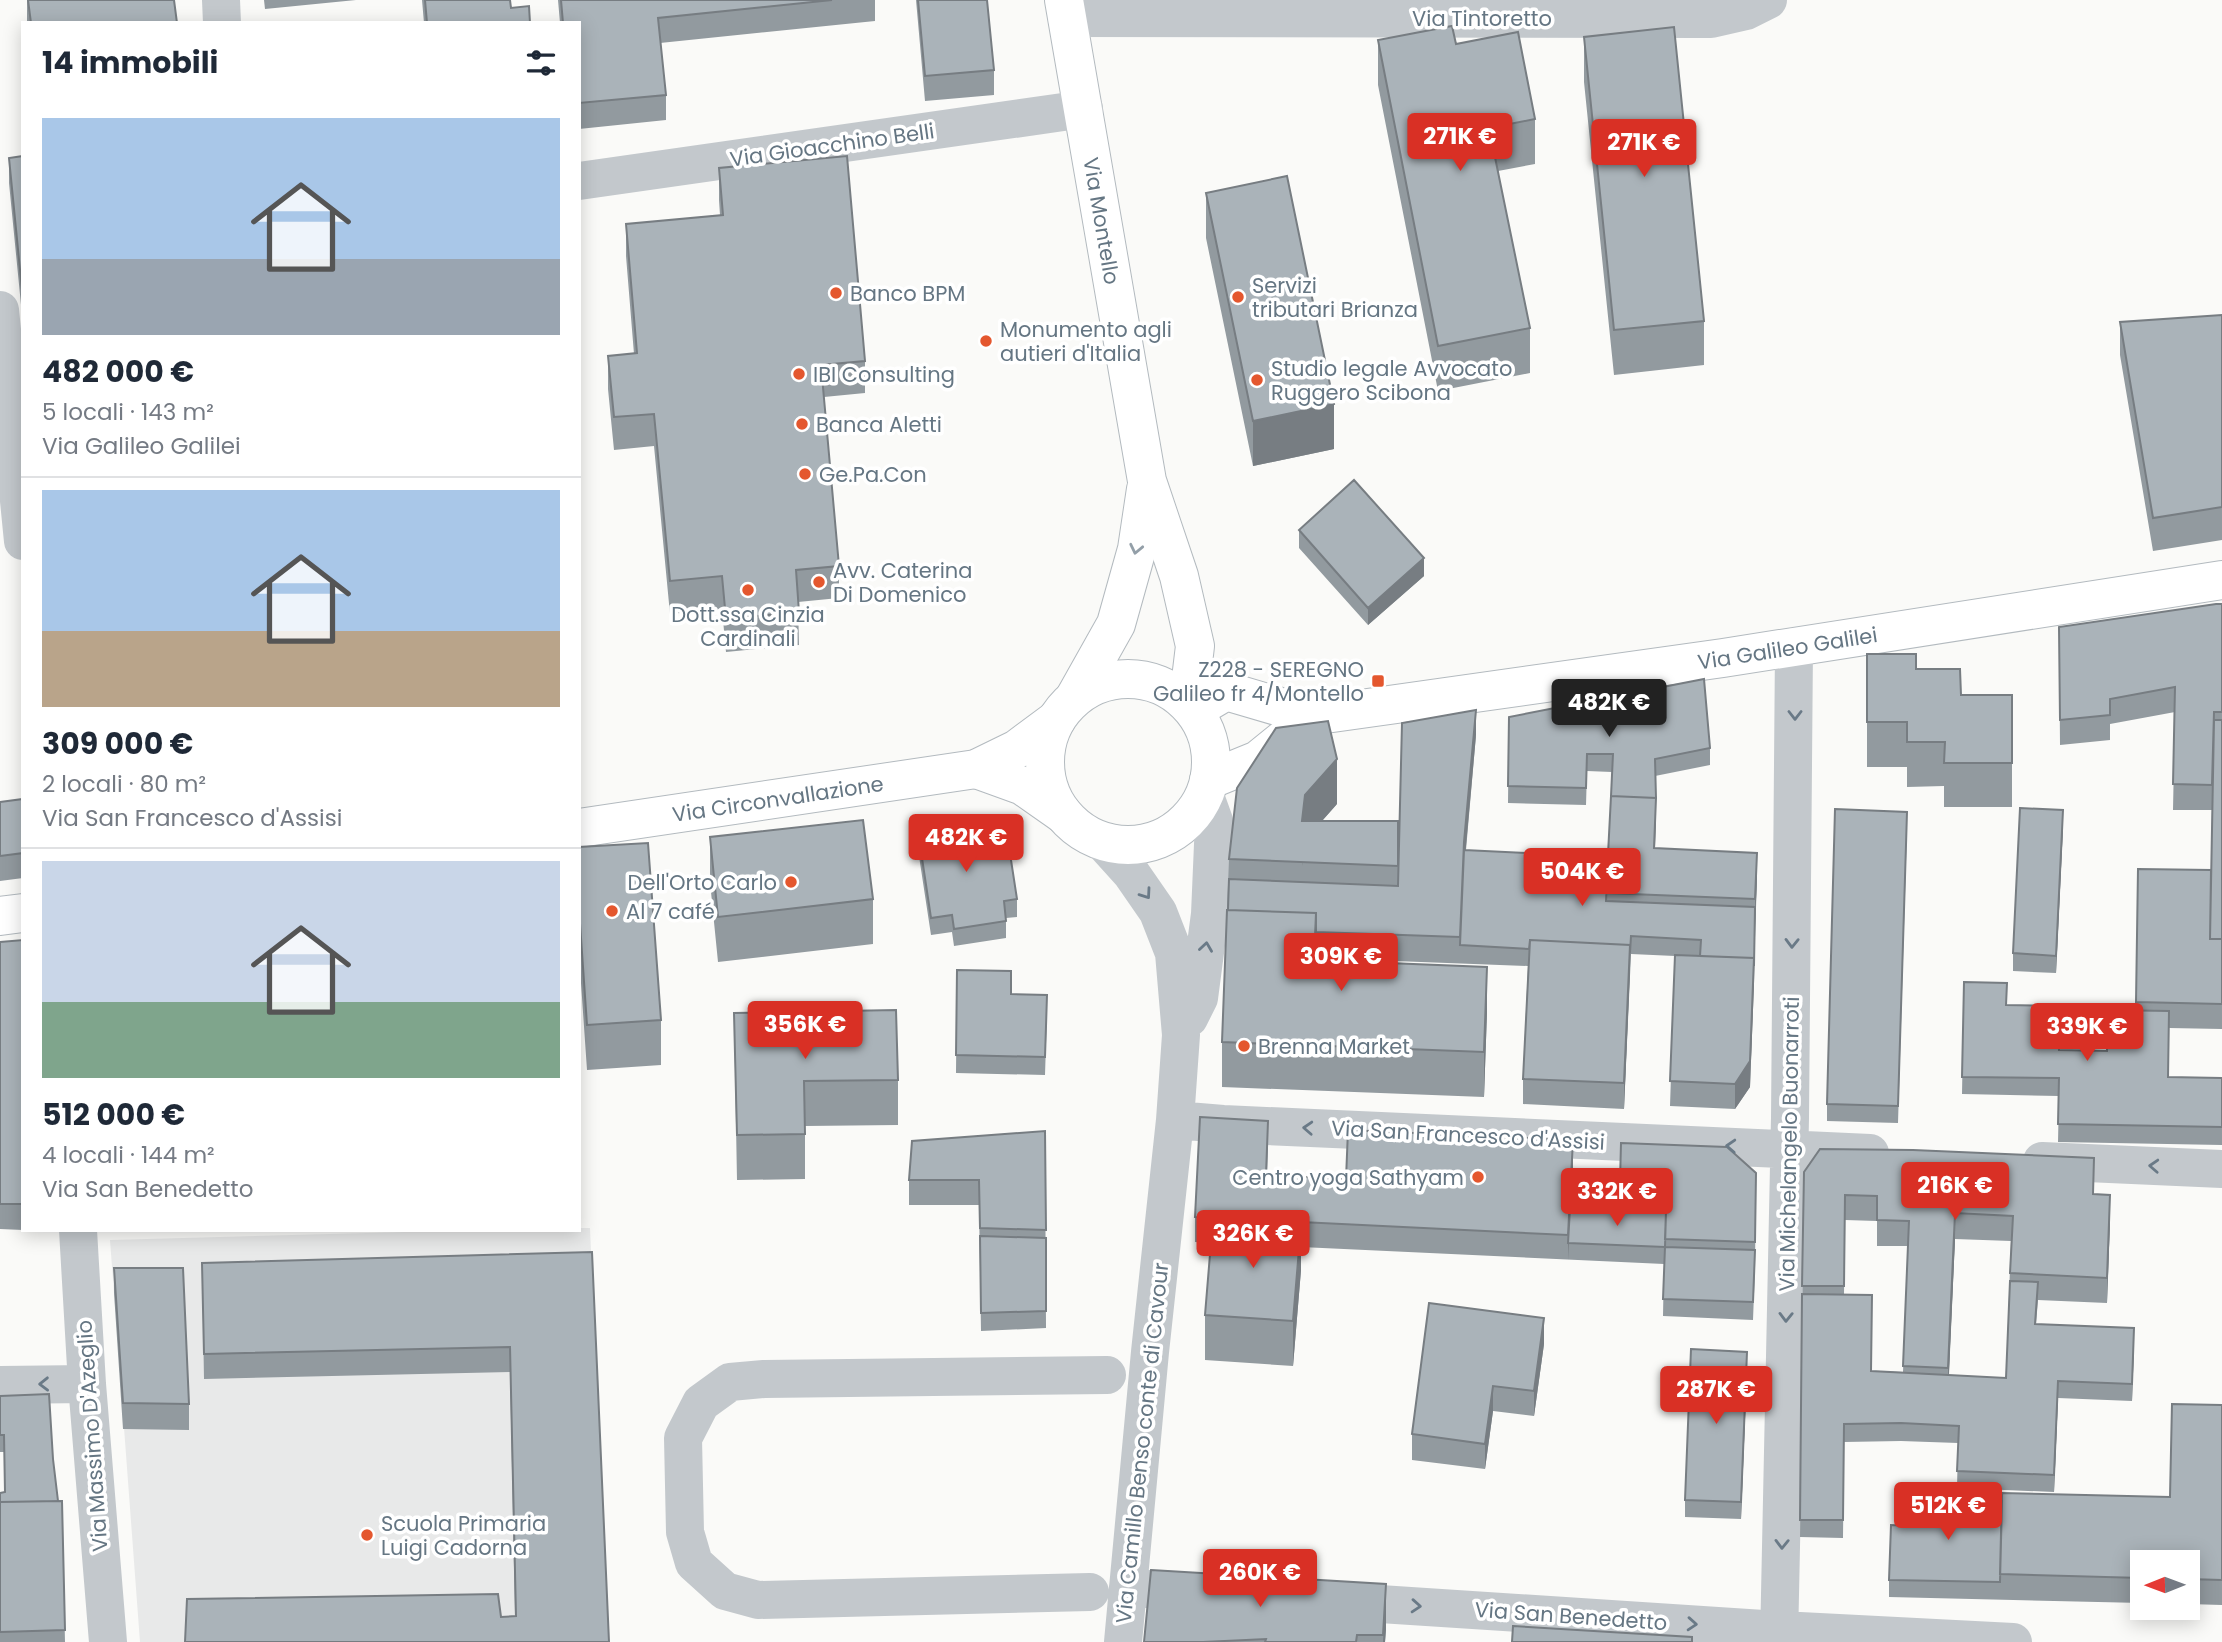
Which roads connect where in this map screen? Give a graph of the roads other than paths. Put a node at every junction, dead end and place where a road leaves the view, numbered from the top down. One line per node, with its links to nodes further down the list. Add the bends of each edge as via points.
1 (221, 0): 4 (street)
2 (1768, 0): 3 (street, Via Tintoretto, via 1711,19)
3 (1065, 9): 5 (street, Via Montello)
4 (222, 21)
5 (1084, 109): 6 (street, Via Gioacchino Belli); 8 (street, Via Montello)
6 (581, 181)
7 (0, 310): 9 (street)
8 (1147, 481): 11 (street, Via Montello, via 1179,576); 15 (street, Via Montello, one-way to 15, via 1136,549 1116,624)
9 (21, 521)
10 (2222, 580): 12 (street, Via Galileo Galilei)
11 (1195, 646): 13 (street); 14 (street, Via Montello)
12 (1794, 647): 16 (street, Via Galileo Galilei); 26 (street, Via Michelangelo Buonarroti, one-way to 26)
13 (1226, 691): 14 (street); 16 (street, Via Galileo Galilei)
14 (1191, 707): 15 (street, via 1157,683 1121,678 1101,682); 18 (street, via 1208,735)
15 (1066, 708): 17 (street, Via Circonvallazione, via 1017,749); 19 (street, via 1049,734 1044,767)
16 (1311, 716): 18 (street, via 1258,760)
17 (976, 769): 19 (street, Via Circonvallazione, via 1023,786); 20 (street, Via Circonvallazione)
18 (1207, 788): 21 (street, via 1185,824 1161,839 1132,845); 24 (street, Via Camillo Benso conte di Cavour, one-way to 18, via 1199,998 1210,914 1214,821)
19 (1063, 814): 21 (street, via 1074,826)
20 (581, 828)
21 (1103, 842): 24 (street, Via Camillo Benso conte di Cavour, one-way to 24, via 1158,912 1174,953)
22 (21, 913): 23 (street)
23 (0, 916)
24 (1181, 1035): 25 (street, Via Camillo Benso conte di Cavour)
25 (1175, 1120): 26 (street, Via San Francesco d'Assisi, one-way to 25); 34 (street, Via Camillo Benso conte di Cavour)
26 (1789, 1149): 27 (street, Via San Francesco d'Assisi); 38 (street, Via Michelangelo Buonarroti, one-way to 38)
27 (1901, 1154)
28 (2012, 1159): 29 (street, one-way to 28)
29 (2222, 1169)
30 (78, 1232): 32 (street, Via Massimo D'Azeglio)
31 (1107, 1375): 35 (street, via 730,1382 701,1403 684,1438 685,1532 694,1563 725,1591 758,1600)
32 (87, 1384): 33 (street, one-way to 33); 39 (street, Via Massimo D'Azeglio)
33 (0, 1385)
34 (1128, 1587): 36 (street); 40 (street, Via Camillo Benso conte di Cavour)
35 (1090, 1592)
36 (1240, 1594)
37 (1295, 1598): 38 (street, Via San Benedetto, one-way to 38)
38 (1780, 1636): 41 (street, Via San Benedetto)
39 (108, 1642)
40 (1123, 1642)
41 (2013, 1642)

